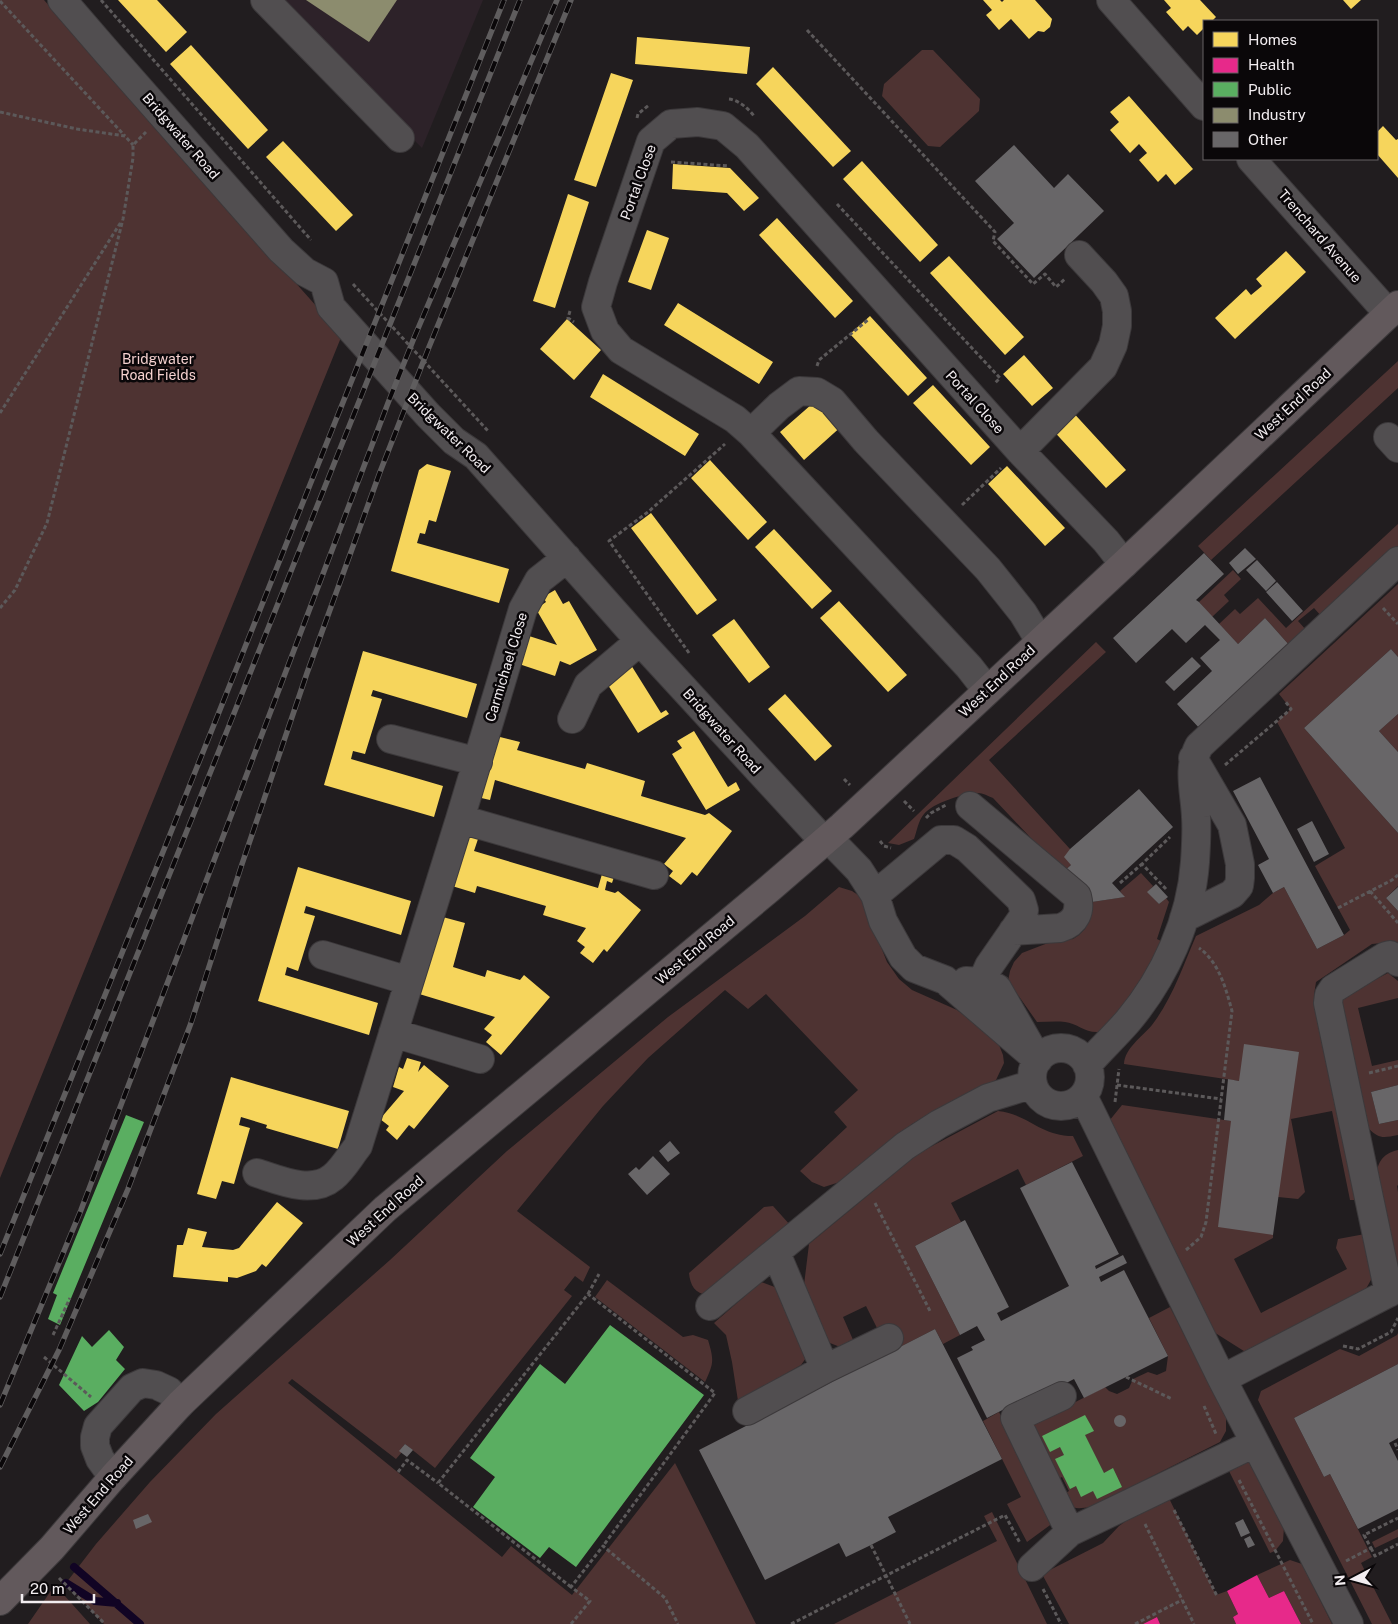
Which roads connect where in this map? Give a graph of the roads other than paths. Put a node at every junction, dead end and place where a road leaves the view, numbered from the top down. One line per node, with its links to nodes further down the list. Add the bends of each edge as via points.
1 (62, 0): 11 (street, Bridgwater Road, via 281,250 305,272 324,282 331,307 428,415 454,441 476,456)
2 (265, 0): 5 (street)
3 (1111, 0): 4 (street)
4 (1203, 105)
5 (400, 138)
6 (1252, 160): 8 (street, Trenchard Avenue)
7 (1082, 259): 10 (street, via 1114,296 1117,326 1113,345 1103,367)
8 (1393, 310): 13 (main road, West End Road)
9 (747, 430): 10 (street, Portal Close, via 621,350 606,331 596,307 651,141 670,124 698,122 722,126 747,146); 15 (street, via 799,391 817,392 832,401 988,569 1010,595); 16 (street, Portal Close)
10 (1020, 451): 13 (street, Portal Close)
11 (567, 558): 14 (street, Bridgwater Road); 20 (street, Carmichael Close, via 539,580 523,609)
12 (1398, 561): 19 (street, via 1210,736)
13 (1124, 564): 15 (main road, West End Road)
14 (640, 641): 17 (street, via 588,685); 23 (street, Bridgwater Road)
15 (1040, 641): 16 (main road, West End Road)
16 (987, 690): 23 (main road, West End Road)
17 (572, 719)
18 (391, 739): 20 (street)
19 (1193, 758): 26 (street, via 1196,846); 26 (street, via 1232,825 1240,878 1239,886 1232,894)
20 (478, 762): 22 (street, Carmichael Close)
21 (970, 806): 27 (street, via 1077,896 1077,914 1068,926)
22 (460, 819): 24 (street); 31 (street, Carmichael Close)
23 (826, 839): 25 (street, Bridgwater Road, via 859,870); 46 (main road, West End Road, via 385,1209)
24 (654, 875)
25 (875, 895): 27 (street, via 941,840 954,840 967,848 1021,900 1023,917); 30 (street, via 883,921 903,957 914,968)
26 (1184, 918): 35 (street, via 1167,962 1149,992)
27 (1014, 931): 32 (street, via 988,966)
28 (323, 955): 31 (street)
29 (1398, 962): 40 (street, via 1390,955 1386,956 1333,989 1328,1002)
30 (945, 980): 32 (street); 36 (street)
31 (409, 981): 33 (street, Carmichael Close)
32 (982, 982): 36 (street, via 997,988)
33 (393, 1033): 34 (street); 38 (street, Carmichael Close, via 358,1146 332,1178 313,1186 286,1182)
34 (480, 1059)
35 (1088, 1066): 36 (street, via 1076,1052 1060,1048 1052,1050); 37 (street, via 1090,1081)
36 (1036, 1072): 37 (street, via 1037,1093 1050,1104 1068,1105); 39 (street, via 939,1124 818,1206)
37 (1083, 1096): 44 (street)
38 (257, 1172)
39 (776, 1253): 41 (street); 43 (street)
40 (1394, 1291): 44 (street)
41 (710, 1306)
42 (889, 1338): 43 (street)
43 (825, 1369): 47 (street)
44 (1222, 1379): 48 (street)
45 (1062, 1396): 50 (street, via 1015,1418)
46 (180, 1404): 49 (main road, West End Road); 49 (street, via 169,1391 156,1385 143,1383 132,1388 98,1426 95,1437 100,1459)
47 (747, 1411)
48 (1255, 1443): 50 (street); 53 (street)
49 (113, 1477): 52 (main road, West End Road, via 52,1548)
50 (1070, 1532): 51 (street)
51 (1032, 1567)
52 (0, 1601)
53 (1349, 1624)

